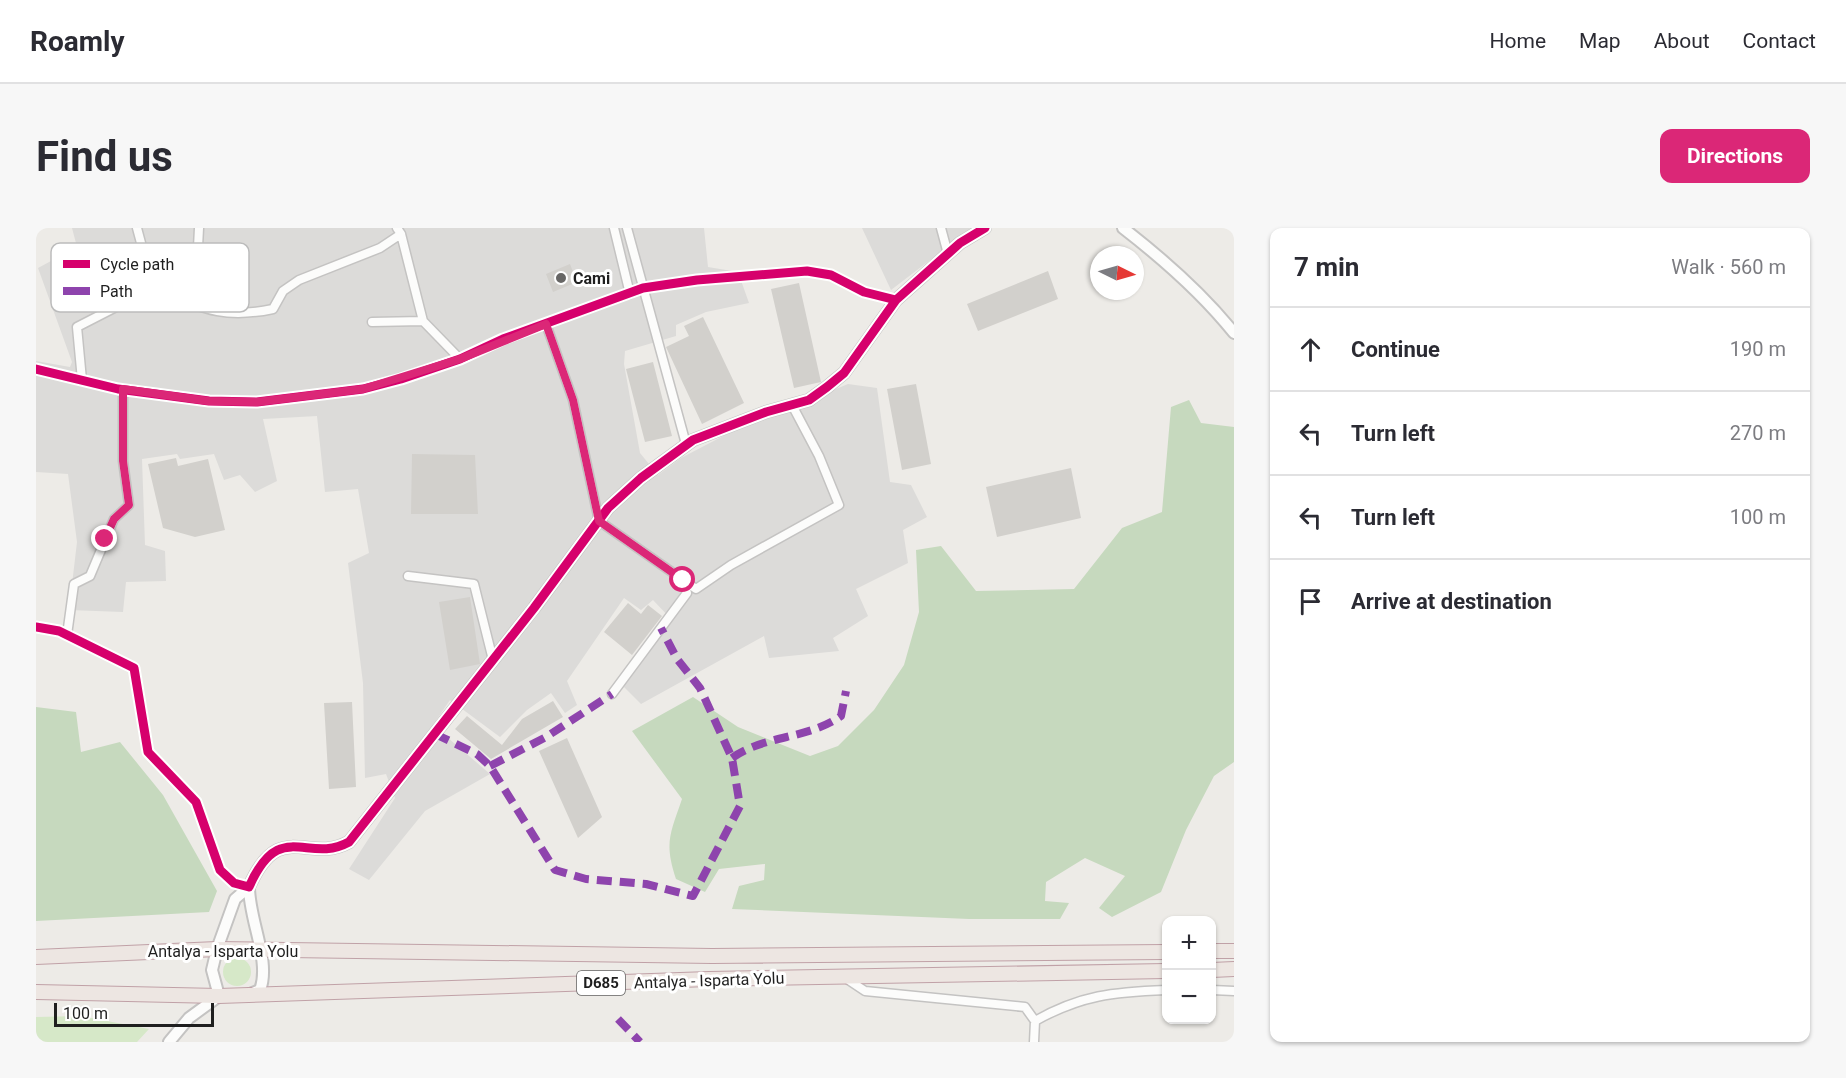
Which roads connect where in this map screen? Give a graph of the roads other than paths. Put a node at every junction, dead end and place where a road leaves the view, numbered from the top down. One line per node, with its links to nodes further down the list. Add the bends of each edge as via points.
1 (137, 228): 9 (street)
2 (199, 228): 10 (street)
3 (614, 228): 13 (street)
4 (627, 228): 12 (street)
5 (940, 228): 11 (street)
6 (986, 228): 11 (street)
7 (1123, 228): 20 (street, via 1162,258)
8 (399, 231): 16 (street, via 380,248 299,280 283,291 273,309 253,313); 17 (street)
9 (141, 243)
10 (198, 243)
11 (948, 254): 14 (street)
12 (642, 288): 13 (street); 14 (street, via 807,271 831,275 864,292); 26 (street)
13 (630, 294): 19 (street)
14 (896, 300): 25 (street, via 844,373 809,400)
15 (106, 312): 23 (street, via 77,327)
16 (212, 312)
17 (423, 321): 18 (street); 21 (street)
18 (372, 322)
19 (546, 324): 21 (street); 27 (street, via 573,400)
20 (1234, 333)
21 (460, 359): 24 (street, via 363,389 257,402 208,401)
22 (36, 369): 23 (street)
23 (82, 380): 24 (street)
24 (123, 389): 31 (street, via 123,461 129,505 114,519 90,576 74,584)
25 (792, 405): 26 (street); 29 (street, via 839,505 696,589)
26 (686, 444): 27 (street, via 641,478)
27 (599, 521): 29 (street); 32 (street)
28 (408, 576): 32 (street, via 474,584)
29 (683, 580): 33 (street, via 687,593)
30 (36, 627): 31 (street)
31 (68, 635): 34 (street, via 134,669 148,752 196,802 220,870 234,883)
32 (493, 660): 34 (street, via 349,842 337,849 282,847 259,864)
33 (612, 694)
34 (249, 887): 35 (street, via 235,899); 36 (street)
35 (217, 948): 36 (highway, Antalya - Isparta Yolu / D685); 40 (highway, Antalya - Isparta Yolu / D685); 50 (street, via 212,970)
36 (260, 950): 37 (highway, Antalya - Isparta Yolu / D685, via 712,956); 49 (street, via 265,978 260,990)
37 (1162, 951)
38 (1216, 951): 39 (highway)
39 (1234, 951)
40 (36, 957)
41 (1234, 969): 42 (highway)
42 (1216, 970)
43 (1162, 971): 44 (highway, Antalya - Isparta Yolu / D685)
44 (844, 976): 49 (highway, Antalya - Isparta Yolu / D685); 51 (street, via 865,991 1025,1007)
45 (1162, 990): 51 (street, via 1107,993 1059,1007)
46 (1216, 990): 47 (street)
47 (1234, 991)
48 (36, 992): 50 (highway, Antalya - Isparta Yolu / D685)
49 (249, 995): 50 (highway, Antalya - Isparta Yolu / D685)
50 (219, 996): 52 (street, via 189,1018)
51 (1035, 1021): 53 (street)
52 (169, 1042)
53 (1034, 1042)

